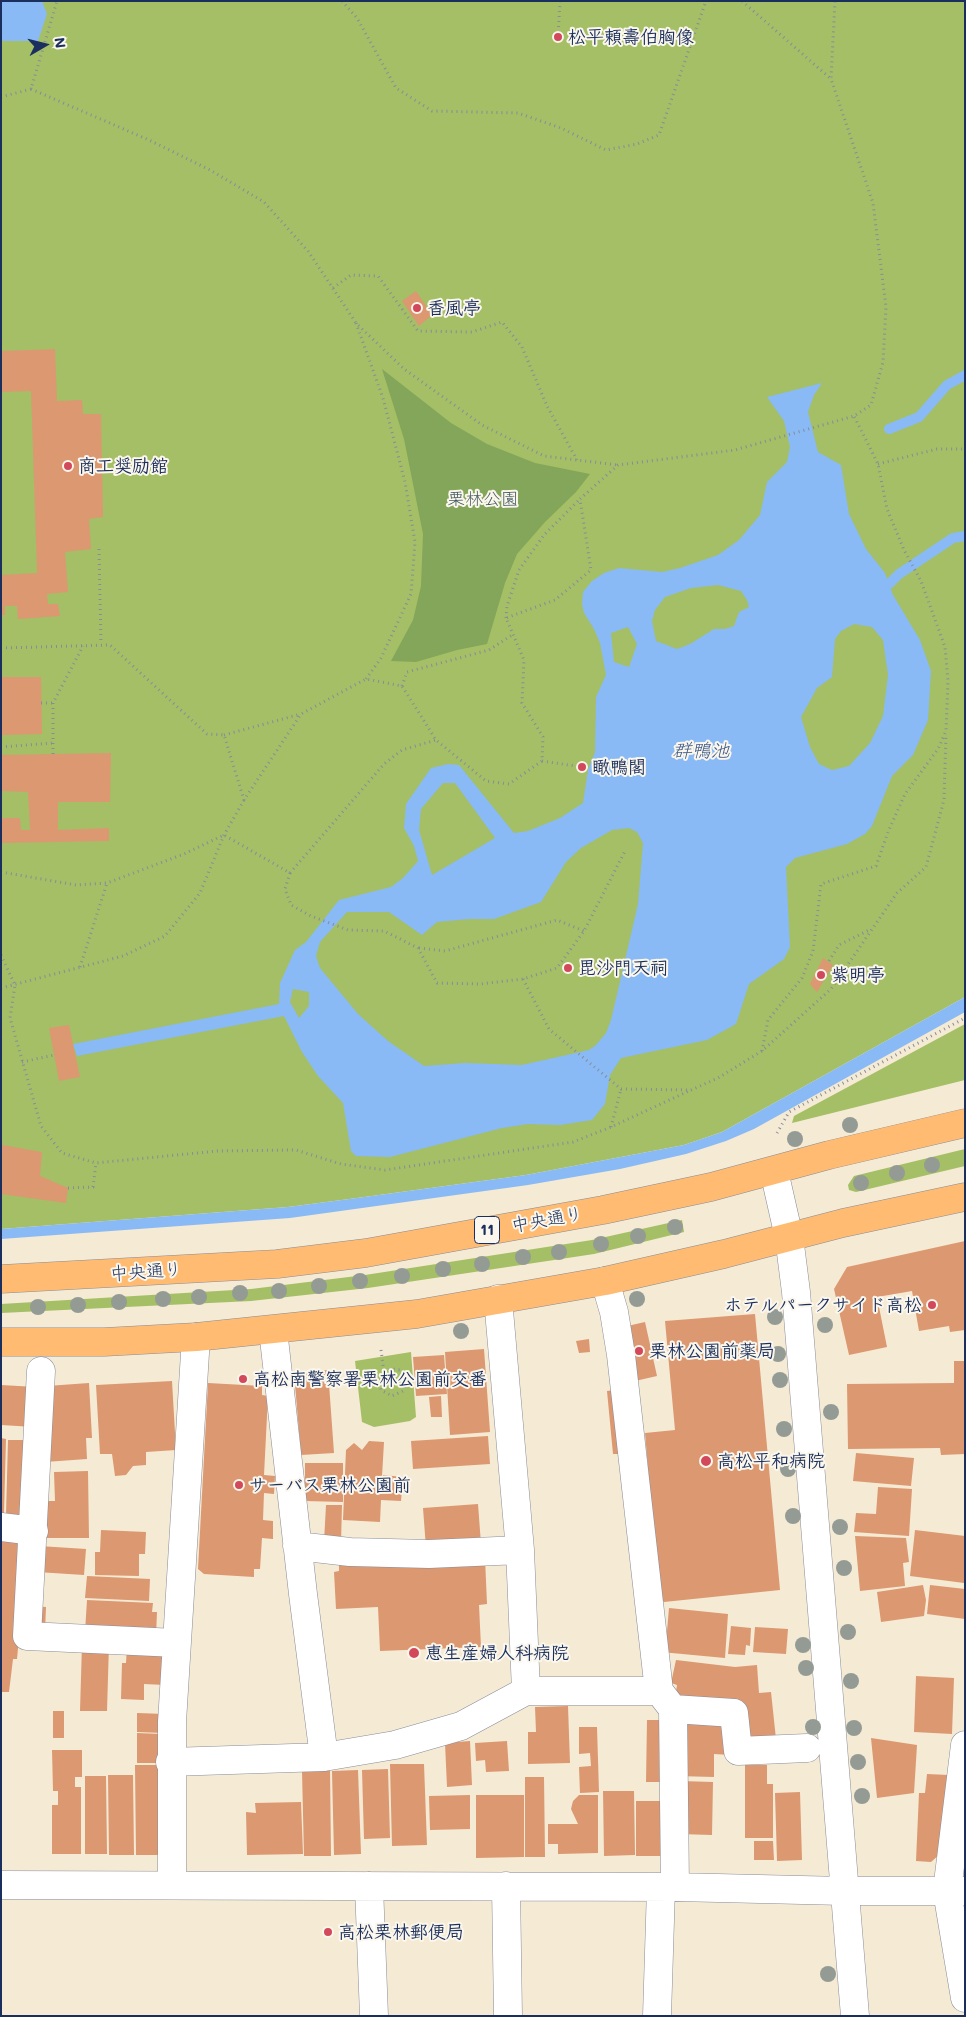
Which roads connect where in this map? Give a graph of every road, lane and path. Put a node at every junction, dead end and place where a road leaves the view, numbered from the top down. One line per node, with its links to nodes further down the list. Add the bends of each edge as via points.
1 (58, 1): 9 (path)
2 (342, 1): 4 (path, via 357,18 396,88 432,111 518,113 561,128 606,150 637,144 659,135)
3 (560, 1): 7 (path)
4 (706, 1)
5 (742, 1): 8 (path)
6 (835, 1): 8 (path)
7 (558, 37)
8 (830, 79): 13 (path, via 873,203 886,307 883,362 871,404)
9 (31, 89): 10 (path); 11 (path, via 150,140 264,202 308,250)
10 (1, 97)
11 (333, 288): 12 (path); 15 (path, via 351,275 378,276 418,331 472,332 502,322 522,347 547,406)
12 (356, 323): 15 (path, via 404,369 482,424 544,456); 25 (path, via 383,398 405,482 415,542 410,594 381,658)
13 (854, 416): 16 (path); 17 (path, via 735,450)
14 (965, 449): 16 (path, via 937,449)
15 (577, 460): 17 (path)
16 (878, 464): 30 (path, via 887,509 921,581 945,648 948,681)
17 (618, 465): 18 (path)
18 (580, 499): 20 (path, via 544,535 518,570); 20 (path, via 591,570 555,600)
19 (99, 549): 22 (path)
20 (506, 618): 21 (path)
21 (512, 635): 26 (path, via 489,650 407,672); 36 (path, via 524,660 522,703 543,737)
22 (101, 644): 23 (path); 31 (path, via 110,645 207,734)
23 (82, 646): 24 (path); 28 (path)
24 (1, 648)
25 (366, 679): 26 (path); 29 (path)
26 (402, 686): 32 (path)
27 (41, 703): 28 (path)
28 (53, 703): 33 (path)
29 (301, 714): 31 (path); 38 (path)
30 (946, 731): 44 (path, via 944,800 926,867 897,893); 54 (path, via 938,749 906,794 876,866 822,884 813,951 802,978 768,1020)
31 (224, 735): 38 (path)
32 (436, 740): 36 (path, via 486,781 510,784); 42 (path, via 402,750 384,764)
33 (53, 743): 34 (path); 35 (path)
34 (1, 747)
35 (52, 754)
36 (542, 761): 37 (path)
37 (582, 768)
38 (244, 800): 39 (path)
39 (224, 836): 42 (path); 43 (path); 49 (path, via 200,893 165,936 123,956)
40 (626, 849): 45 (path)
41 (1, 872): 43 (path, via 76,885)
42 (290, 872): 46 (path, via 285,890 291,905 348,930 384,930)
43 (107, 883): 49 (path)
44 (871, 928): 48 (path, via 839,945); 54 (path, via 831,990)
45 (584, 931): 46 (path, via 557,920 445,951); 50 (path, via 557,968)
46 (418, 948): 50 (path, via 437,983 480,984)
47 (1, 955): 51 (path)
48 (829, 961)
49 (80, 967): 51 (path)
50 (523, 979): 57 (path, via 549,1029)
51 (15, 985): 52 (path); 56 (path, via 10,1018)
52 (1, 988)
53 (965, 1018): 61 (path, via 789,1112)
54 (762, 1051): 58 (path)
55 (54, 1055): 56 (path)
56 (22, 1062): 62 (path, via 41,1126 62,1153)
57 (621, 1089): 58 (path); 60 (path)
58 (691, 1090): 60 (path)
59 (965, 1123): 63 (highway, 中央通り / 11)
60 (611, 1127): 62 (path, via 573,1142 386,1170 341,1164 296,1150 216,1151)
61 (776, 1133)
62 (96, 1163): 64 (path, via 93,1187)
63 (774, 1171): 66 (street); 67 (highway, 中央通り / 11, via 603,1210 366,1253 278,1264)
64 (68, 1188)
65 (965, 1197): 66 (highway)
66 (789, 1237): 68 (highway); 92 (street, via 801,1344)
67 (1, 1279)
68 (605, 1281): 69 (highway); 82 (street, via 621,1355)
69 (498, 1299): 70 (highway, via 417,1314); 79 (street)
70 (273, 1330): 71 (highway); 78 (street)
71 (196, 1337): 72 (highway, via 104,1342); 80 (street)
72 (1, 1342)
73 (382, 1350): 75 (path)
74 (41, 1371): 77 (street)
75 (384, 1372): 75 (path, via 400,1370 405,1377 404,1391 392,1396 381,1390 379,1383)
76 (1, 1527): 77 (street)
77 (34, 1531): 80 (street, via 27,1636)
78 (297, 1546): 79 (street, via 350,1552 429,1554); 85 (street)
79 (520, 1550): 81 (street)
80 (176, 1643): 86 (street)
81 (526, 1691): 82 (street); 85 (street, via 462,1726 395,1745)
82 (666, 1700): 84 (street, via 734,1713 738,1752); 91 (street)
83 (965, 1745): 93 (street)
84 (807, 1748)
85 (324, 1756): 86 (street)
86 (170, 1762): 87 (street)
87 (172, 1884): 88 (street); 89 (street)
88 (1, 1885)
89 (369, 1886): 90 (street); 95 (street)
90 (506, 1886): 91 (street); 96 (street)
91 (668, 1887): 92 (street); 97 (street)
92 (844, 1891): 93 (street); 98 (street)
93 (956, 1891): 94 (street)
94 (965, 1998)
95 (374, 2016)
96 (508, 2016)
97 (657, 2016)
98 (855, 2016)

